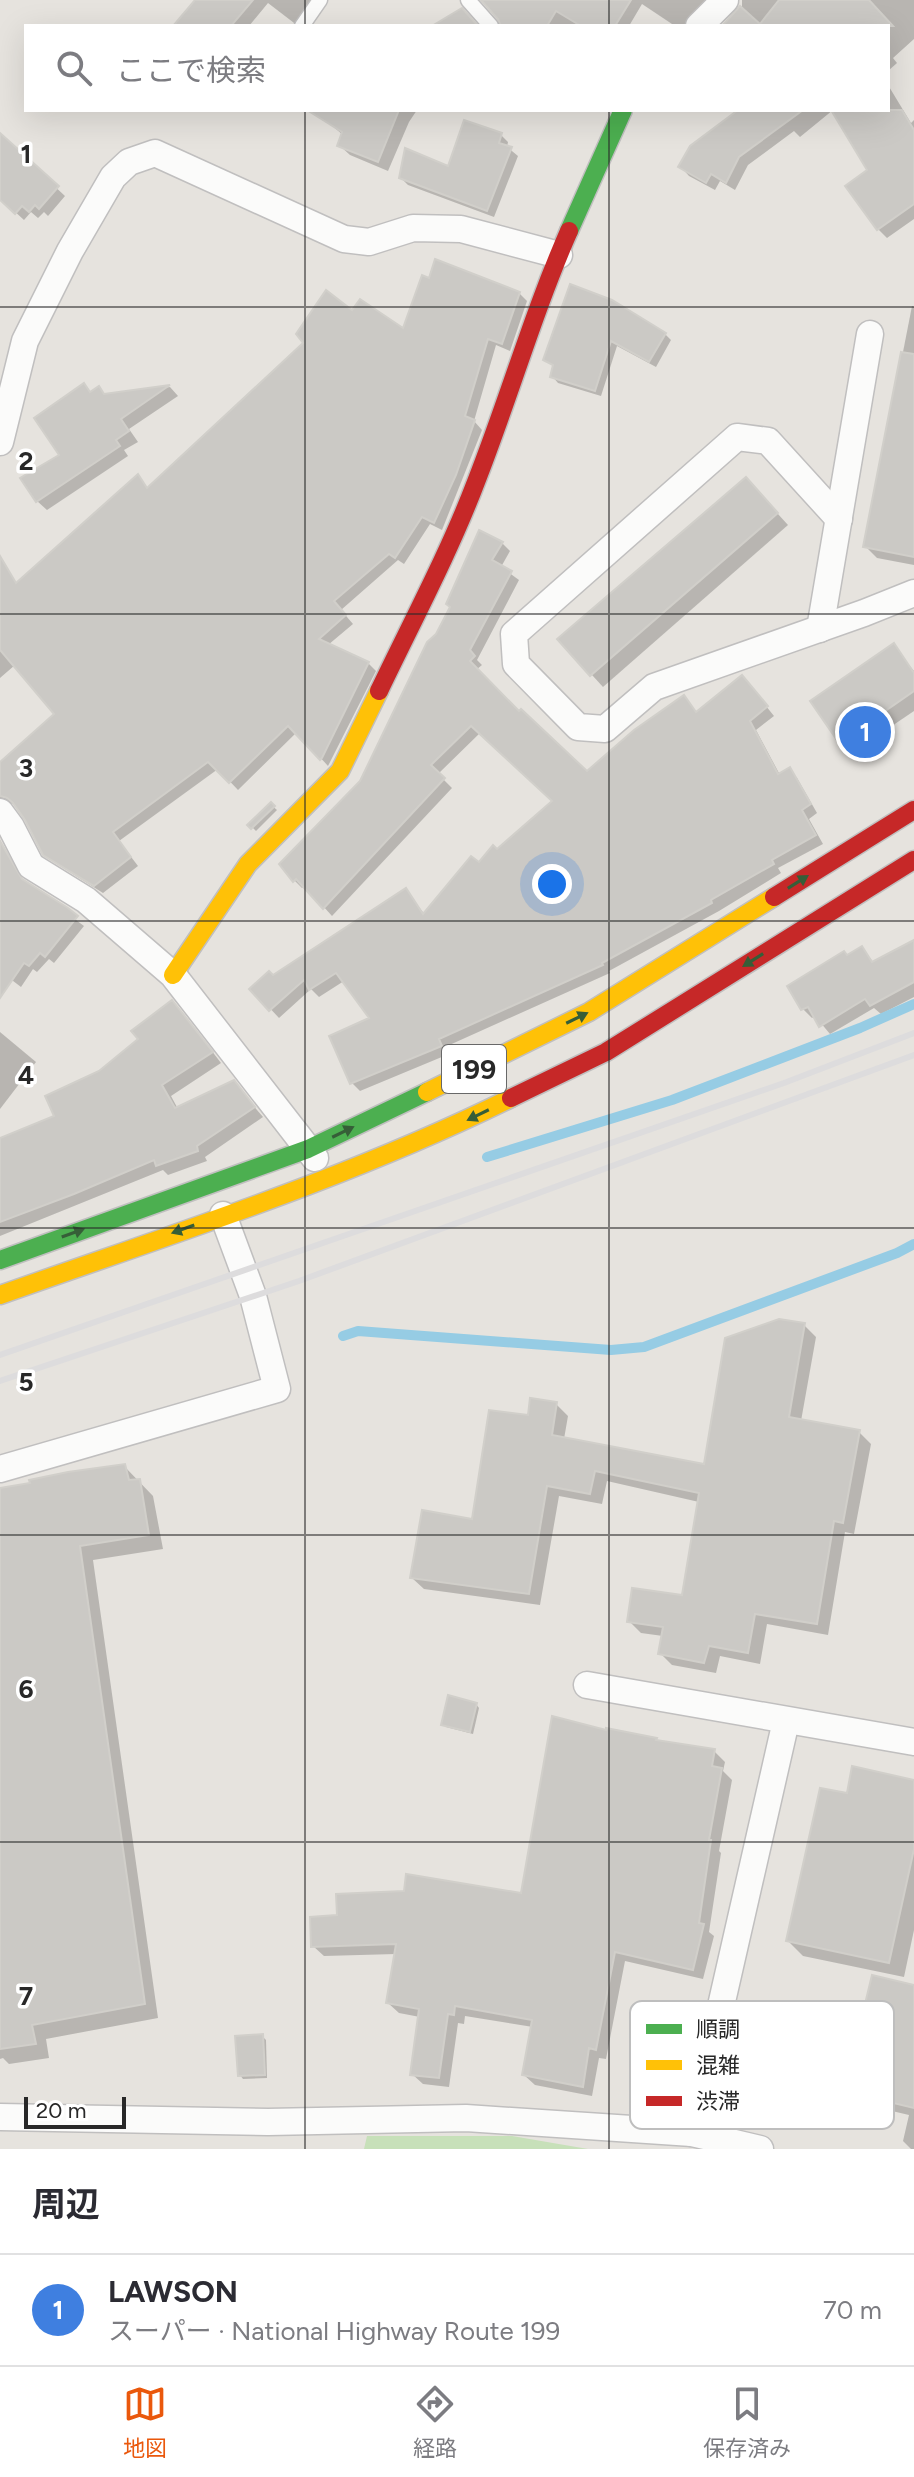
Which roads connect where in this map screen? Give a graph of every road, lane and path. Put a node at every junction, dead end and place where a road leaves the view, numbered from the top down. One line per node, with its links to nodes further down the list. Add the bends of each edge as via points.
1 (320, 0): 4 (lane)
2 (468, 0): 5 (lane)
3 (725, 0): 6 (street)
4 (303, 24)
5 (489, 24)
6 (701, 24)
7 (622, 112): 8 (main road)
8 (559, 255): 10 (street, via 461,229 413,228 369,242 344,239 155,153 129,162 113,177 70,251); 18 (main road, via 476,483 340,771 248,864)
9 (870, 334): 12 (street)
10 (8, 382): 11 (street)
11 (0, 442)
12 (839, 519): 14 (street); 14 (street, via 768,441 737,437 514,634 516,664 578,727 605,729 654,687)
13 (914, 593): 14 (street)
14 (820, 629)
15 (914, 810): 19 (main road, 199, one-way to 15, via 589,1012)
16 (0, 812): 18 (street, via 31,866 86,900)
17 (914, 860): 20 (main road, 199, one-way to 20, via 606,1052 453,1127)
18 (173, 975): 19 (street)
19 (308, 1149): 20 (street); 22 (main road, 199, one-way to 19)
20 (329, 1178): 21 (main road, 199)
21 (223, 1215): 23 (main road, 199, one-way to 23); 24 (street, via 253,1296 277,1389)
22 (0, 1260)
23 (0, 1295)
24 (0, 1469)
25 (587, 1685): 26 (street)
26 (786, 1721): 27 (street); 28 (street)
27 (914, 1742)
28 (722, 2001)
29 (0, 2117): 30 (street, via 268,2122 466,2118)
30 (630, 2129)
31 (632, 2129): 33 (street)
32 (693, 2129): 33 (street)
33 (692, 2133): 34 (street)
34 (760, 2149)

